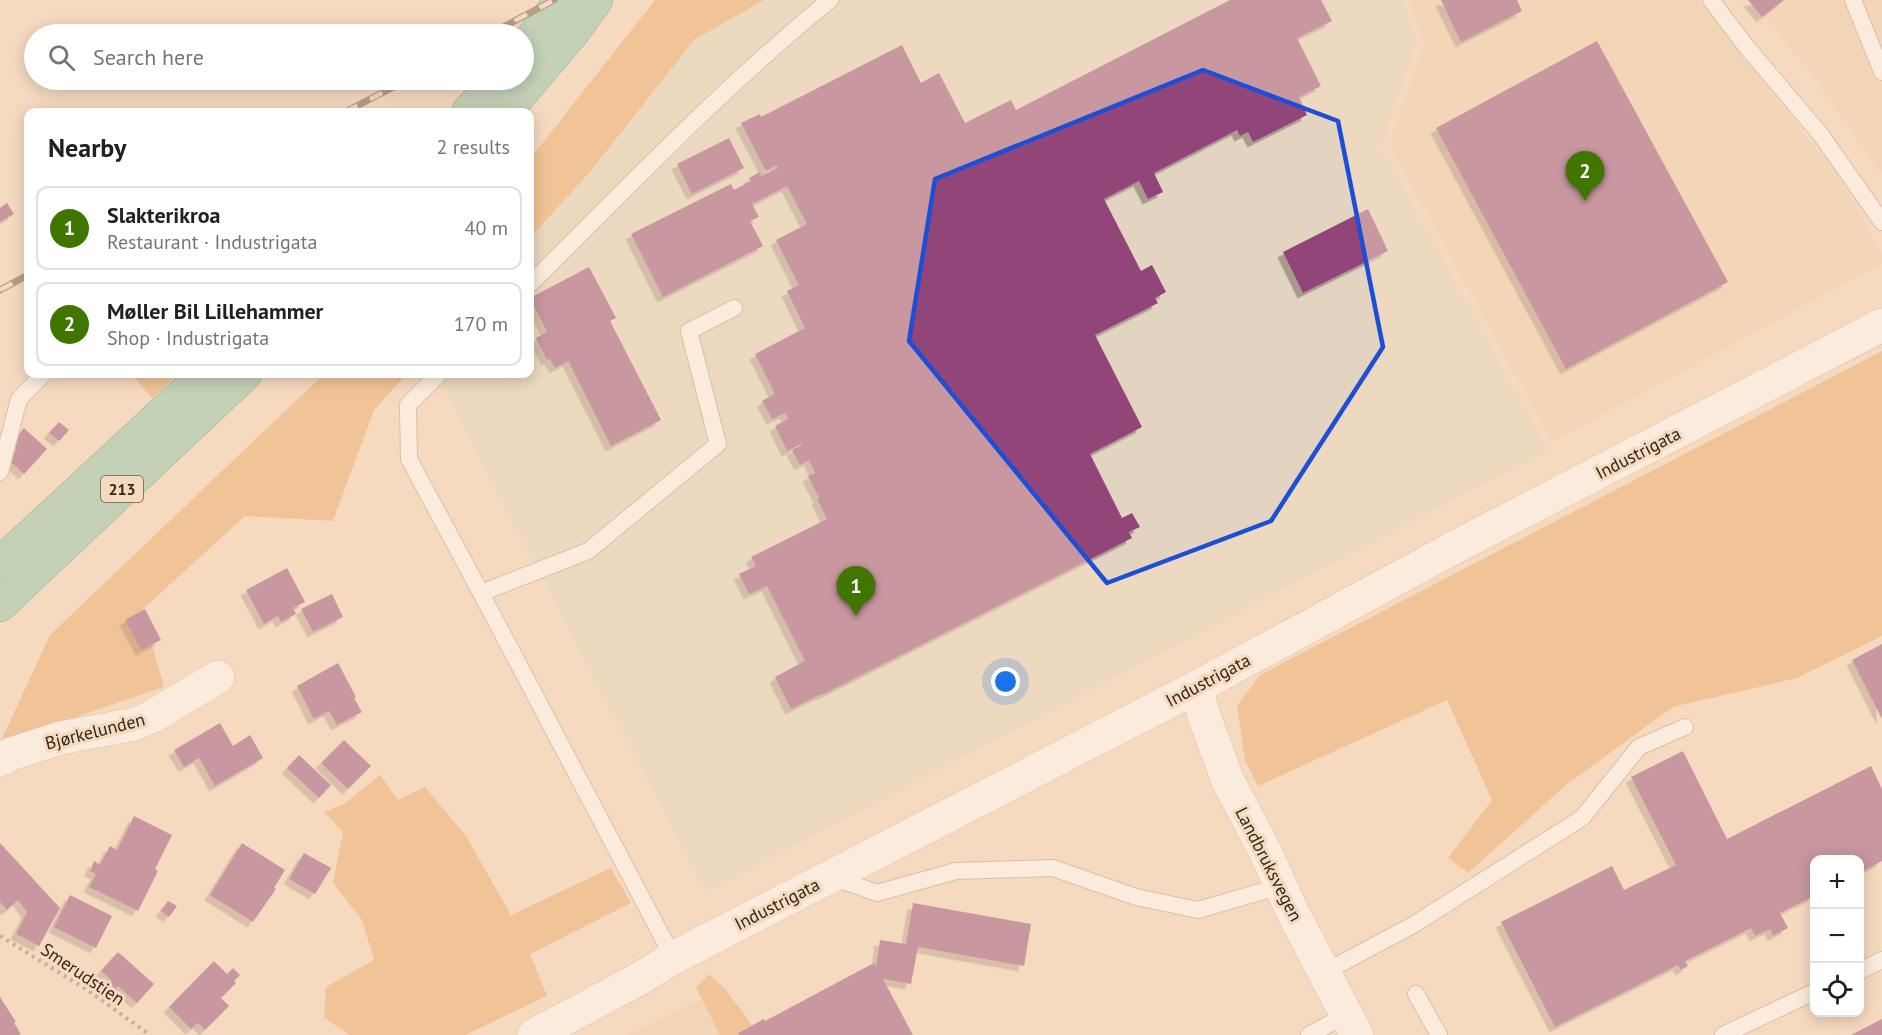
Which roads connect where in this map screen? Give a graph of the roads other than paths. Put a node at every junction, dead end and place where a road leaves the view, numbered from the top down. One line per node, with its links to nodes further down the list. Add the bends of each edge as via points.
1 (562, 0): 6 (main road)
2 (596, 0): 8 (main road)
3 (830, 0): 14 (lane, via 692,124)
4 (1711, 0): 13 (lane, via 1821,135)
5 (1853, 0): 7 (lane)
6 (534, 35)
7 (1882, 72)
8 (534, 78)
9 (488, 90): 11 (main road)
10 (524, 90): 12 (main road)
11 (472, 108)
12 (508, 108)
13 (1882, 222)
14 (534, 280)
15 (734, 308): 23 (lane, via 689,331 718,444 588,551)
16 (1882, 325): 26 (street, Industrigata, via 1457,546)
17 (40, 378): 21 (lane, via 19,399)
18 (201, 378): 22 (main road, 213)
19 (241, 378): 24 (main road, 213)
20 (435, 378): 23 (lane, via 408,405 409,459)
21 (0, 472)
22 (0, 564)
23 (482, 593): 31 (lane)
24 (0, 605)
25 (218, 677): 28 (street, Bjørkelunden, via 135,724 60,738)
26 (1197, 687): 29 (street, Industrigata); 30 (street, Landbruksvegen, via 1228,781)
27 (1684, 727): 34 (lane, via 1639,747 1582,818 1413,926)
28 (0, 760)
29 (831, 876): 30 (lane, via 877,893 956,871 1053,868 1136,897 1197,910); 31 (street, Industrigata)
30 (1281, 886): 34 (street, Landbruksvegen)
31 (671, 959): 38 (street, Industrigata)
32 (1882, 960): 33 (lane)
33 (1864, 968)
34 (1325, 972): 37 (street, Landbruksvegen)
35 (1416, 994): 40 (lane)
36 (1810, 994): 41 (lane)
37 (1351, 1025): 39 (lane)
38 (534, 1035)
39 (1309, 1035)
40 (1439, 1035)
41 (1723, 1035)

